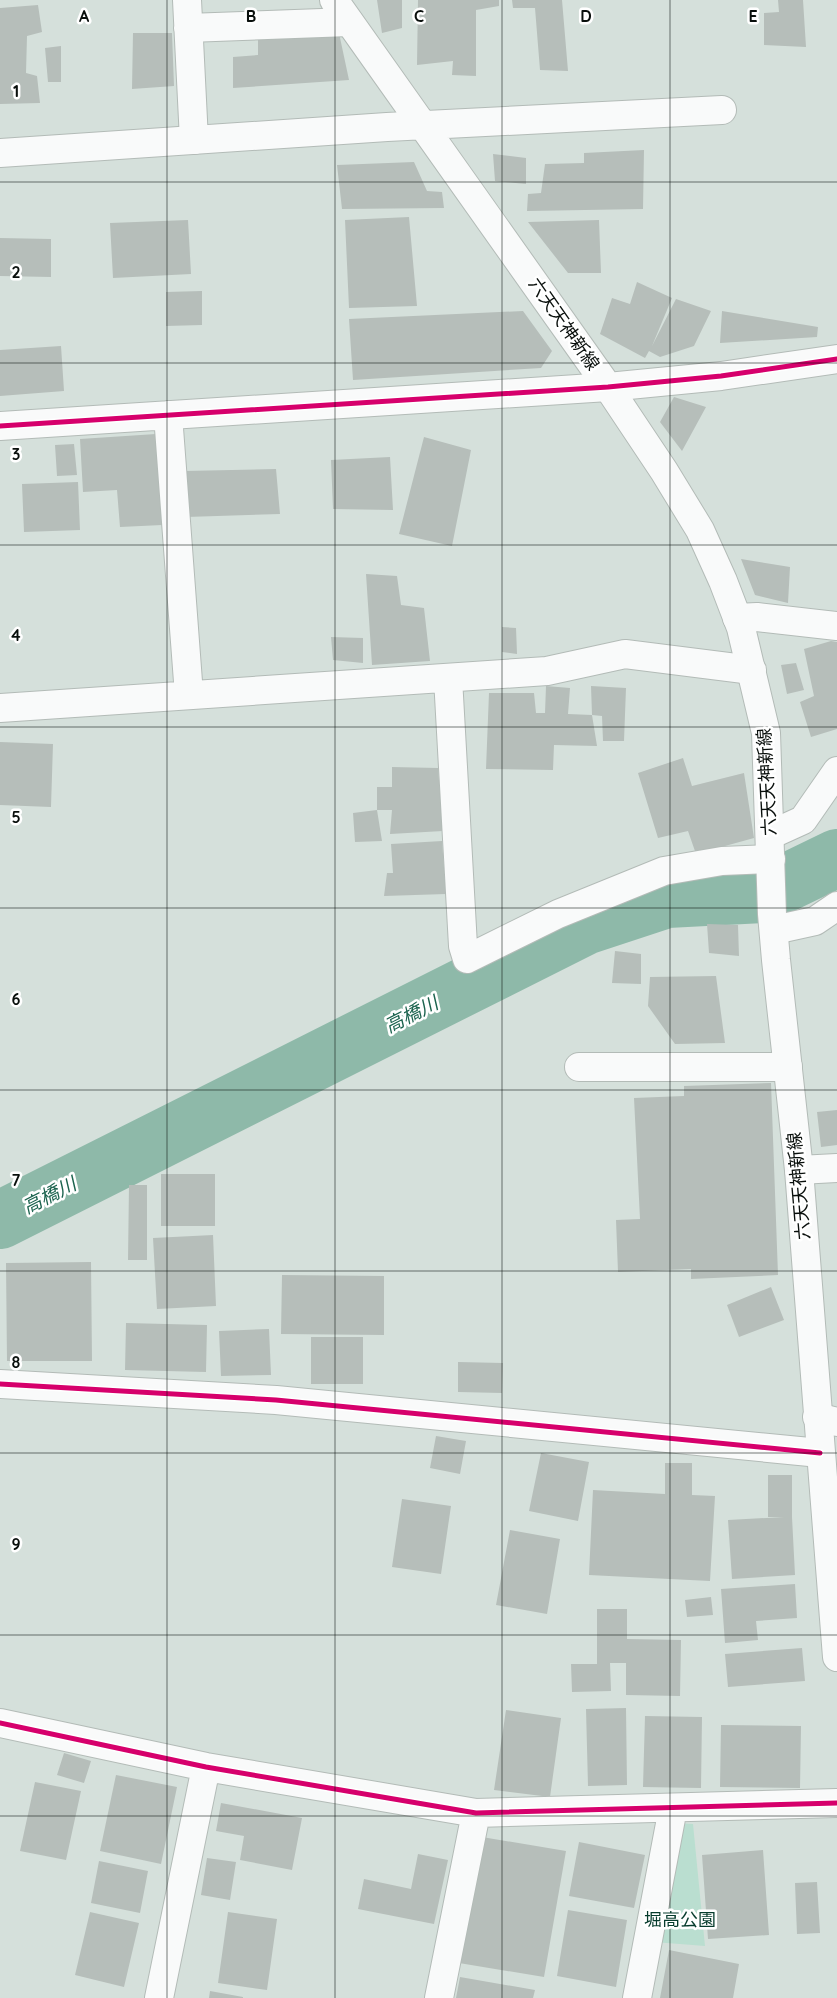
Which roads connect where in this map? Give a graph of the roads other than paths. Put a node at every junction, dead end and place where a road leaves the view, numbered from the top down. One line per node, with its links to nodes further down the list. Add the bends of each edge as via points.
1 (187, 0): 3 (street)
2 (341, 11): 3 (street); 5 (street, 六天天神新線)
3 (188, 28): 6 (street)
4 (722, 110): 5 (street)
5 (423, 125): 6 (street); 9 (street, 六天天神新線)
6 (194, 140): 7 (street)
7 (0, 153)
8 (837, 359): 9 (street, via 721,376)
9 (608, 387): 10 (street); 12 (street, 六天天神新線, via 700,530)
10 (168, 415): 11 (street); 16 (street)
11 (0, 426)
12 (737, 618): 13 (street, via 757,617); 14 (street, 六天天神新線)
13 (837, 626)
14 (752, 670): 15 (street, via 625,654 547,671); 19 (street, 六天天神新線, via 766,733)
15 (448, 678): 16 (street); 19 (street, via 463,946 467,959 558,914 664,871 722,861)
16 (189, 695): 17 (street)
17 (0, 708)
18 (837, 771): 19 (street, via 803,820)
19 (770, 847): 21 (street, 六天天神新線)
20 (837, 906): 21 (street, via 815,921)
21 (773, 922): 23 (street, 六天天神新線)
22 (579, 1067): 23 (street)
23 (788, 1067): 25 (street, 六天天神新線)
24 (837, 1168): 25 (street)
25 (799, 1170): 27 (street, 六天天神新線)
26 (0, 1384): 28 (street, via 276,1400)
27 (827, 1419): 28 (street, 六天天神新線)
28 (820, 1453): 29 (street, 六天天神新線)
29 (837, 1657)
30 (0, 1723): 31 (street)
31 (206, 1767): 34 (street); 35 (street)
32 (837, 1803): 33 (street)
33 (673, 1808): 34 (street); 37 (street)
34 (476, 1813): 36 (street)
35 (159, 1998)
36 (439, 1998)
37 (637, 1998)

